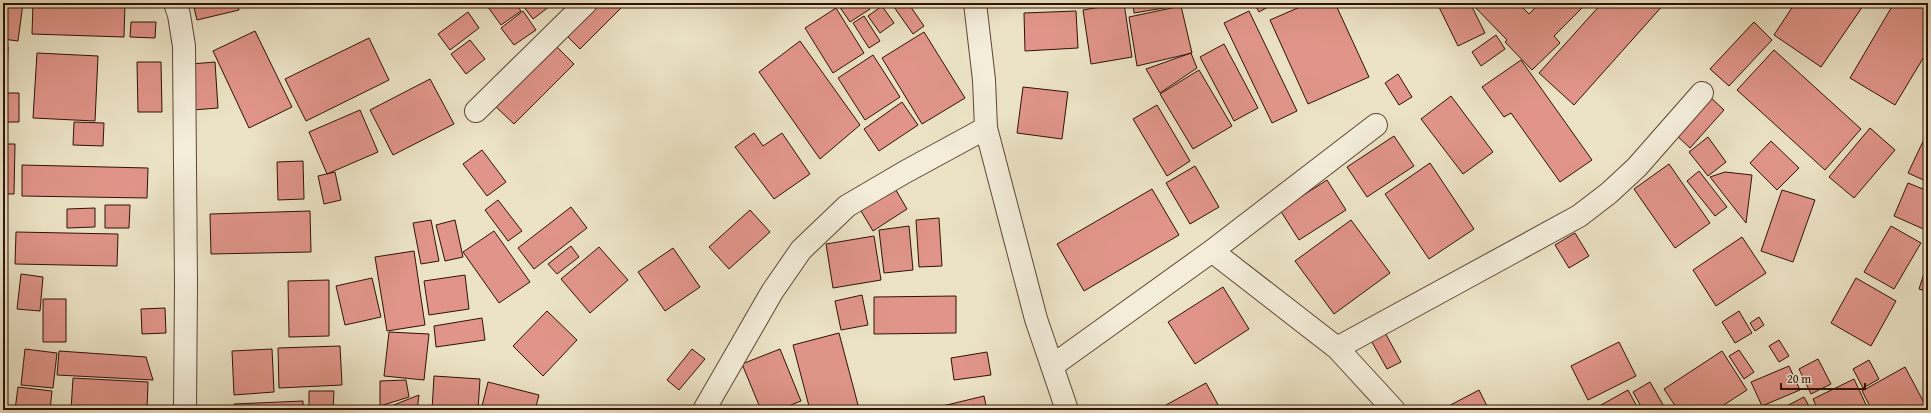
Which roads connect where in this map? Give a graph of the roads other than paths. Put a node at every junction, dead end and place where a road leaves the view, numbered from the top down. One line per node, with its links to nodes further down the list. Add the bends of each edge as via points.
1 (174, 3): 11 (street, via 179,15 184,46)
2 (586, 3): 5 (street)
3 (975, 3): 7 (street, via 984,80)
4 (1702, 93): 9 (street, via 1636,167 1609,193 1579,216)
5 (476, 111)
6 (1376, 125): 8 (street)
7 (986, 128): 10 (street, via 1036,319); 12 (street, via 847,206 800,250 772,292)
8 (1212, 251): 9 (street); 10 (street)
9 (1337, 348): 14 (street)
10 (1052, 366): 13 (street)
11 (185, 410)
12 (704, 410)
13 (1067, 410)
14 (1394, 410)

